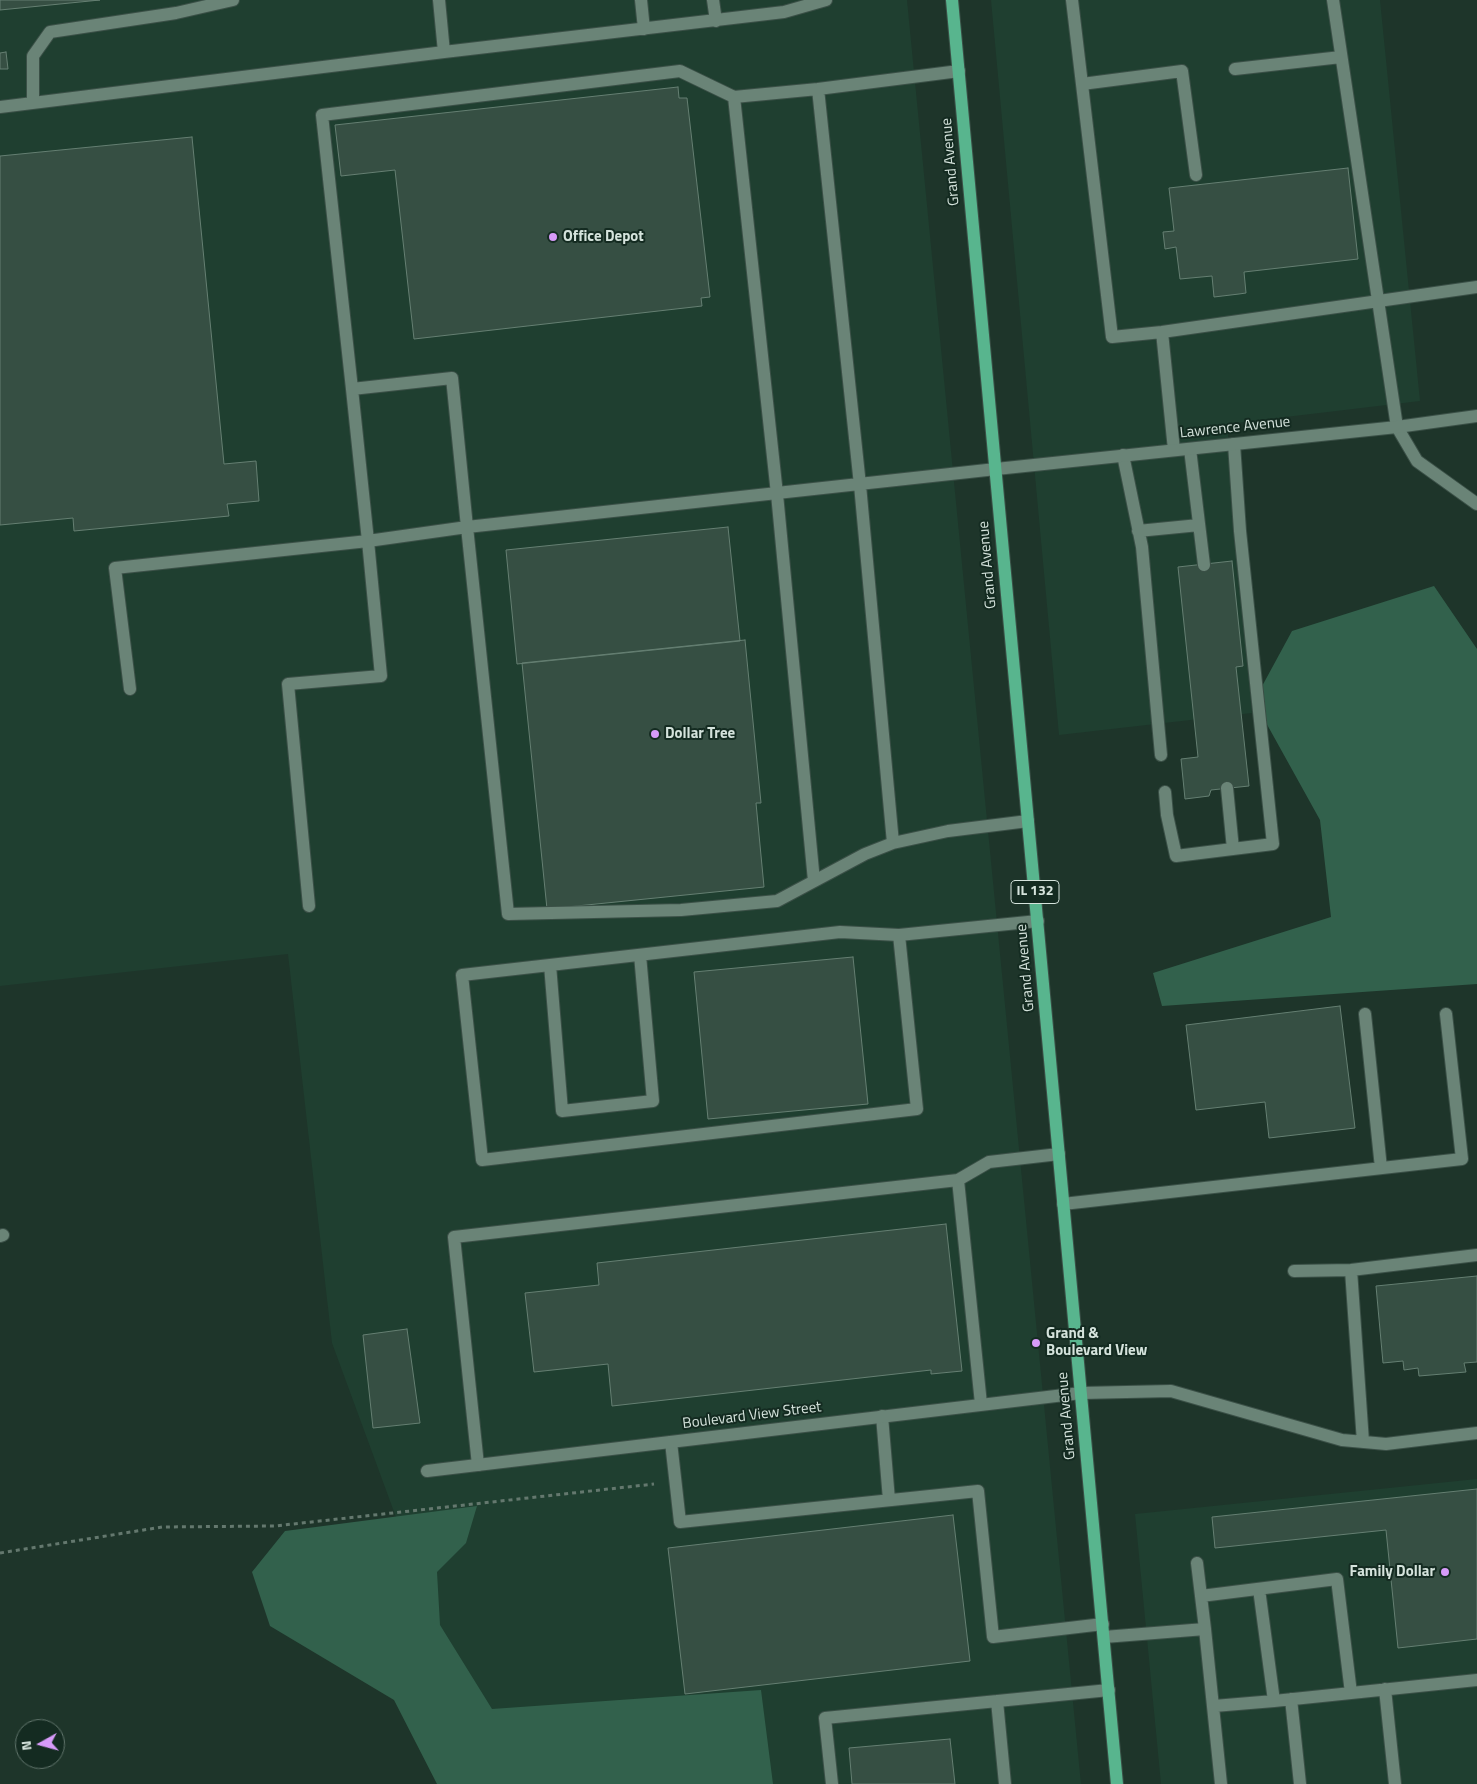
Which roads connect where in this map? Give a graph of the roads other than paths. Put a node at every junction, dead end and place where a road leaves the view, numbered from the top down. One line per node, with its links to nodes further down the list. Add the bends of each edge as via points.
1 (233, 0): 18 (street, via 176,13 50,32 33,56)
2 (439, 0): 11 (street)
3 (641, 0): 10 (street)
4 (714, 0): 9 (street)
5 (826, 0): 9 (street, via 784,12)
6 (952, 0): 14 (main road, Grand Avenue / IL 132)
7 (1072, 0): 15 (street)
8 (1332, 0): 12 (street)
9 (716, 21): 10 (street)
10 (644, 30): 11 (street)
11 (444, 52): 18 (street)
12 (1341, 56): 13 (street); 22 (street)
13 (1235, 69)
14 (959, 71): 16 (street); 31 (main road, Grand Avenue / IL 132)
15 (1082, 84): 20 (street, via 1182,71); 23 (street, via 1112,337)
16 (818, 89): 17 (street); 32 (street)
17 (734, 97): 24 (street, via 680,71 322,115); 33 (street)
18 (34, 103): 19 (street)
19 (0, 107)
20 (1196, 175)
21 (1477, 287): 22 (street)
22 (1378, 300): 23 (street); 26 (street)
23 (1162, 332): 29 (street)
24 (352, 389): 36 (street, via 452,378); 38 (street)
25 (1477, 416): 26 (street, Lawrence Avenue)
26 (1397, 427): 27 (street, Lawrence Avenue); 34 (street, via 1417,461)
27 (1234, 444): 28 (street, Lawrence Avenue); 46 (street, via 1273,844)
28 (1190, 449): 29 (street, Lawrence Avenue); 35 (street)
29 (1174, 450): 30 (street, Lawrence Avenue)
30 (1123, 455): 31 (street, Lawrence Avenue); 37 (street)
31 (996, 470): 32 (street, Lawrence Avenue); 44 (main road, Grand Avenue / IL 132)
32 (860, 485): 33 (street, Lawrence Avenue); 45 (street)
33 (777, 494): 36 (street, Lawrence Avenue); 47 (street)
34 (1477, 504)
35 (1199, 525): 37 (street); 39 (street)
36 (467, 527): 38 (street, Lawrence Avenue); 47 (street, via 508,914 681,910 777,901)
37 (1138, 531): 41 (street)
38 (368, 541): 40 (street, Lawrence Avenue, via 115,568); 48 (street, via 381,676 288,684)
39 (1204, 564)
40 (130, 689)
41 (1161, 756)
42 (1227, 788): 46 (street)
43 (1165, 792): 46 (street, via 1176,856)
44 (1028, 821): 45 (street, via 948,831); 49 (main road, Grand Avenue / IL 132)
45 (893, 843): 47 (street)
46 (1233, 849)
47 (814, 881)
48 (309, 906)
49 (1038, 921): 50 (street); 55 (main road, Grand Avenue / IL 132)
50 (899, 935): 51 (street, via 840,932); 52 (street, via 917,1109 482,1160 462,976)
51 (640, 955): 52 (street); 52 (street, via 653,1101 562,1111)
52 (550, 965)
53 (1365, 1014): 56 (street)
54 (1446, 1014): 56 (street, via 1462,1158)
55 (1059, 1154): 57 (street, via 989,1162); 58 (main road, Grand Avenue / IL 132)
56 (1380, 1168): 58 (street)
57 (958, 1180): 63 (street); 68 (street, via 454,1238)
58 (1063, 1204): 62 (main road, Grand Avenue / IL 132)
59 (1477, 1255): 60 (street)
60 (1351, 1270): 61 (street); 67 (street)
61 (1294, 1271)
62 (1081, 1393): 63 (street, Boulevard View Street); 67 (street, Boulevard View Street, via 1172,1391 1342,1440); 75 (main road, Grand Avenue / IL 132)
63 (981, 1404): 64 (street, Boulevard View Street)
64 (882, 1416): 66 (street, Boulevard View Street); 70 (street)
65 (1477, 1434): 67 (street, Boulevard View Street, via 1386,1444)
66 (671, 1442): 68 (street, Boulevard View Street); 70 (street, via 680,1522)
67 (1363, 1442)
68 (478, 1465): 69 (street, Boulevard View Street)
69 (427, 1471)
70 (889, 1500): 75 (street, via 978,1491 993,1637)
71 (1197, 1563): 73 (street)
72 (1259, 1589): 73 (street); 79 (street, via 1337,1579); 82 (street)
73 (1201, 1596): 74 (street)
74 (1205, 1628): 75 (street); 83 (street)
75 (1103, 1631): 78 (main road, Grand Avenue / IL 132)
76 (1477, 1680): 77 (street)
77 (1385, 1689): 79 (street); 89 (street)
78 (1108, 1690): 81 (street); 86 (main road, Grand Avenue / IL 132)
79 (1351, 1693): 80 (street)
80 (1291, 1699): 82 (street); 88 (street)
81 (997, 1701): 84 (street, via 825,1718); 85 (street)
82 (1274, 1701): 83 (street)
83 (1214, 1706): 87 (street)
84 (832, 1784)
85 (1005, 1784)
86 (1117, 1784)
87 (1221, 1784)
88 (1300, 1784)
89 (1394, 1784)

